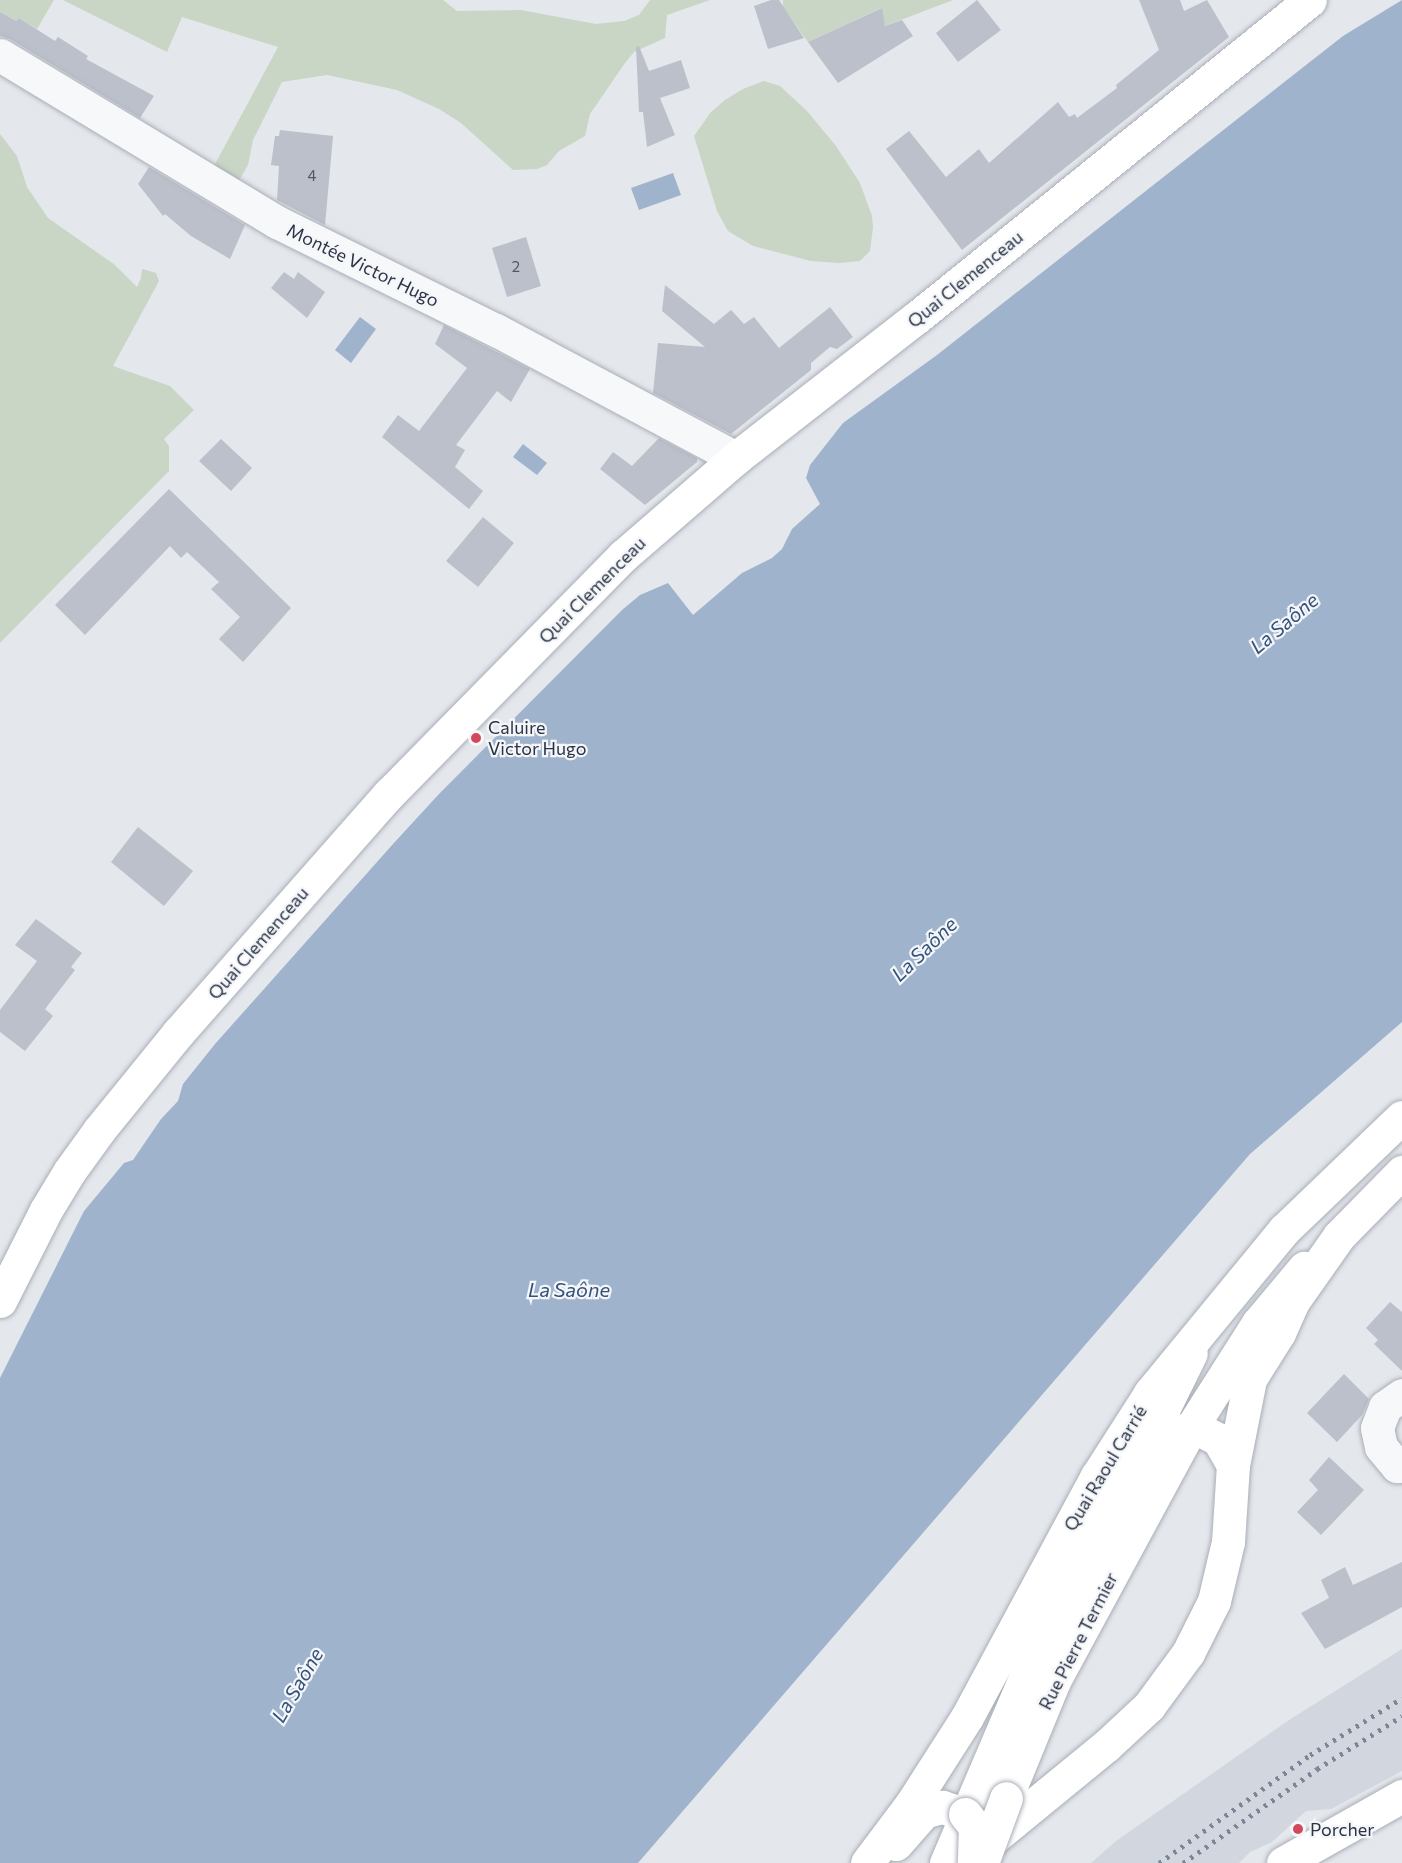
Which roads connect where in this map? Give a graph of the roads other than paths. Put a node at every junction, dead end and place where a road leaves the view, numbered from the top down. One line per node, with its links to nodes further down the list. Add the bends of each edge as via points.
1 (1310, 0): 3 (main road, Quai Clemenceau)
2 (0, 55): 3 (street, Montée Victor Hugo, via 277,222 496,330)
3 (736, 458): 7 (main road, Quai Clemenceau, via 623,556 389,794 178,1033 69,1172)
4 (1402, 1117): 8 (main road, Quai Raoul Carrié, via 1284,1230)
5 (1402, 1172): 6 (main road)
6 (1339, 1236): 10 (main road, Rue Pierre Termier, via 1298,1275 1258,1323); 11 (main road, via 1294,1300 1250,1379)
7 (0, 1301)
8 (1208, 1320): 13 (main road, Rue Pierre Termier); 16 (main road, Quai Raoul Carrié, via 1150,1393 1097,1476 968,1717)
9 (1402, 1395): 12 (street, via 1385,1407 1377,1428 1381,1447)
10 (1191, 1428): 11 (main road, via 1218,1439); 13 (main road, Rue Pierre Termier, via 1161,1437); 21 (main road, Rue Pierre Termier, bridge, via 1054,1681)
11 (1233, 1465): 19 (main road, via 1228,1542 1214,1601 1188,1653 1149,1706 1106,1746)
12 (1399, 1466)
13 (1121, 1495): 15 (main road, Rue Pierre Termier, via 1032,1661)
14 (1402, 1796): 22 (main road)
15 (965, 1814): 17 (main road, via 942,1807 924,1812); 18 (main road, Rue Pierre Termier); 20 (main road, bridge, via 975,1827)
16 (867, 1863)
17 (878, 1863)
18 (946, 1863)
19 (962, 1863)
20 (974, 1863)
21 (982, 1863)
22 (1283, 1863)

